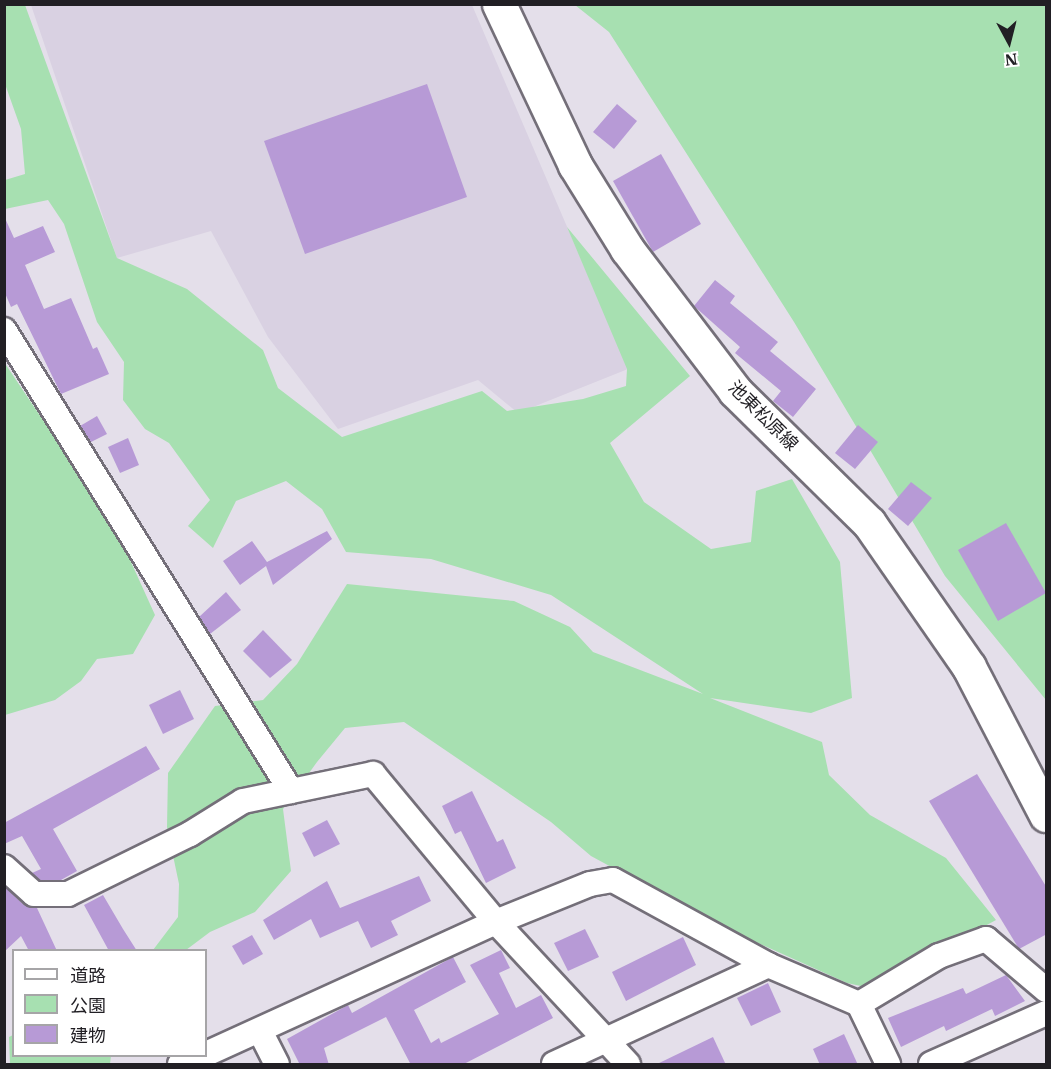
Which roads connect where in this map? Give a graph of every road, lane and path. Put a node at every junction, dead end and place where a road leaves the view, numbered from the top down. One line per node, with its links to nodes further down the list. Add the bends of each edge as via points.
1 (499, 4): 4 (main road, 池東松原線, via 574,165 627,249 735,391 868,523 969,667)
2 (5, 333): 3 (street)
3 (291, 791): 5 (street, via 243,801 190,834 68,894 34,894); 6 (street, via 373,774)
4 (1047, 815)
5 (4, 867)
6 (496, 922): 7 (street, via 590,884 613,880); 11 (street); 12 (street)
7 (768, 965): 9 (street); 12 (street)
8 (1047, 990): 9 (street, via 986,939 939,956)
9 (859, 1004): 19 (street)
10 (1047, 1013): 20 (street)
11 (260, 1031): 13 (street); 16 (street)
12 (609, 1040): 17 (street); 18 (street)
13 (207, 1054)
14 (199, 1057): 15 (street)
15 (180, 1065)
16 (277, 1065)
17 (554, 1065)
18 (628, 1065)
19 (888, 1065)
20 (931, 1065)

